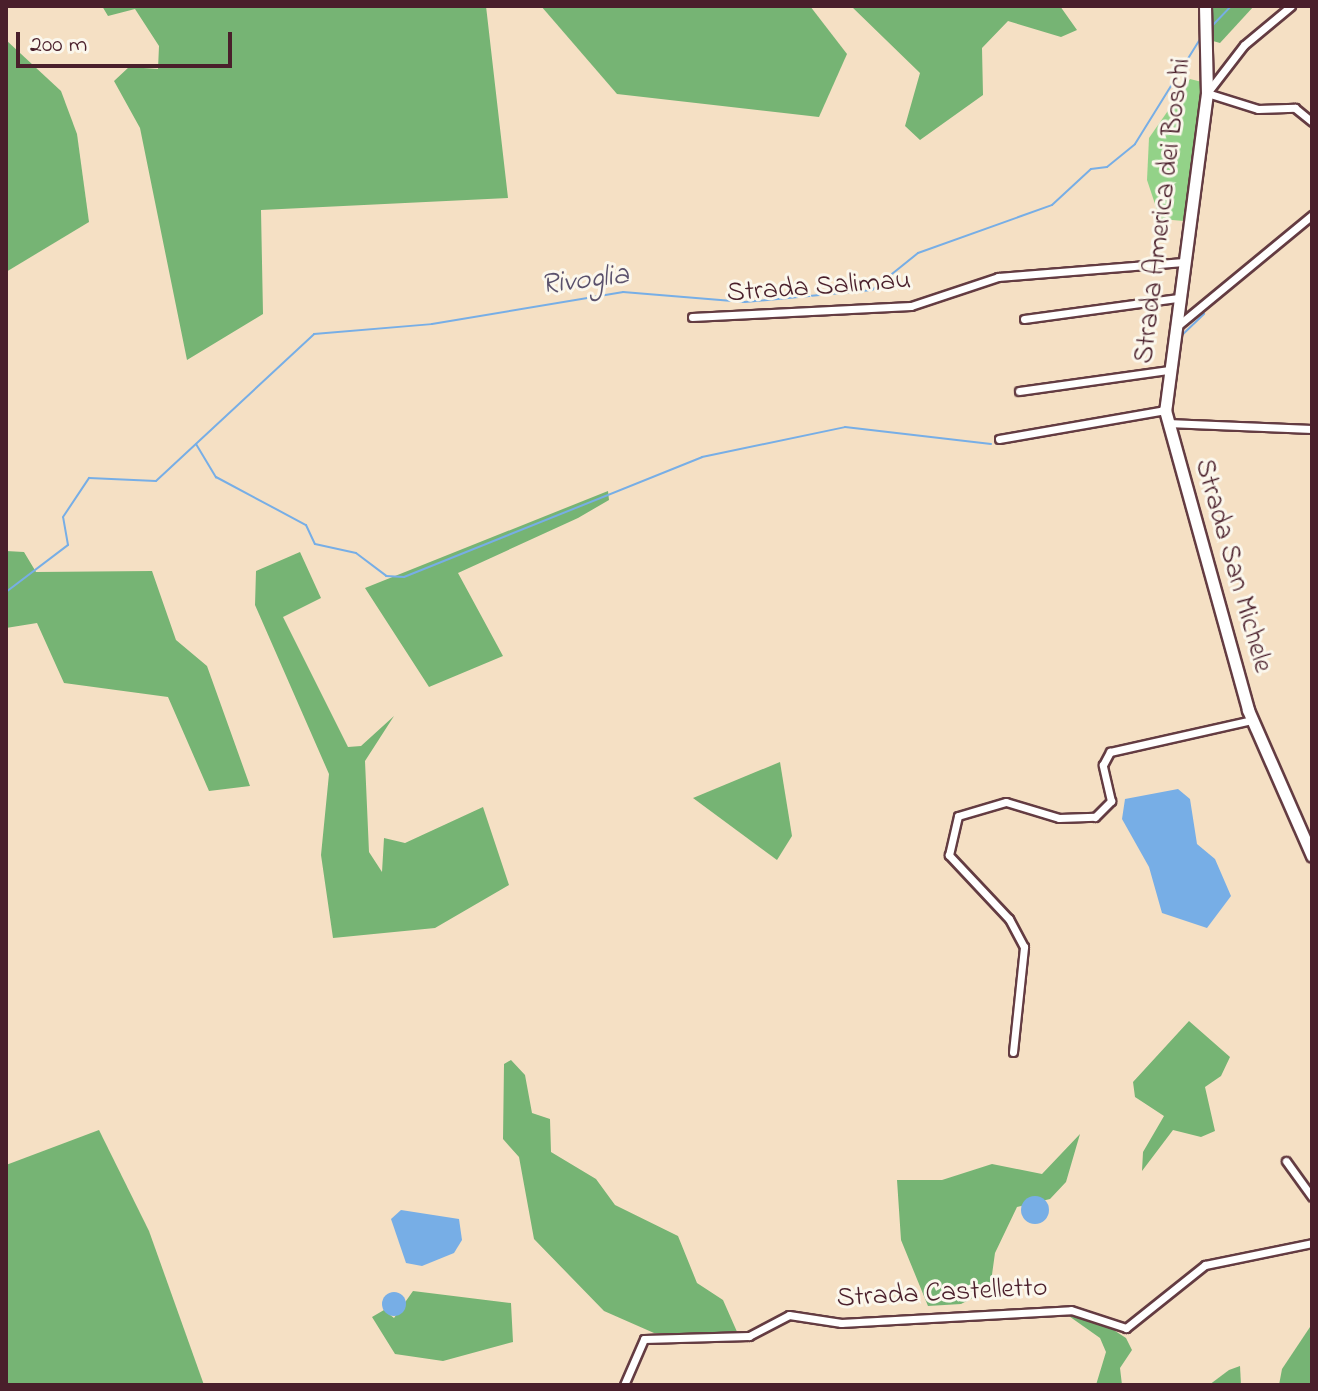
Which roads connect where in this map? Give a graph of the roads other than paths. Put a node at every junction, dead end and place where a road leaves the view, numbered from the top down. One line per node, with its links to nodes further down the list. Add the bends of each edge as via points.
1 (1205, 6): 3 (street, Strada America dei Boschi)
2 (1291, 6): 3 (street, via 1244,45)
3 (1207, 93): 4 (street, via 1258,109 1295,108); 6 (street, Strada America dei Boschi)
4 (1312, 122)
5 (1312, 215): 10 (street)
6 (1183, 262): 7 (street, Strada America dei Boschi); 8 (street, Strada Salimau, via 998,277 911,306)
7 (1177, 298): 9 (street); 10 (street, Strada America dei Boschi)
8 (692, 317)
9 (1024, 319)
10 (1173, 329): 11 (street, Strada America dei Boschi)
11 (1168, 370): 12 (street); 13 (street, Strada America dei Boschi)
12 (1019, 391)
13 (1165, 410): 14 (street, Strada America dei Boschi); 16 (street)
14 (1167, 423): 15 (street); 17 (street, Strada San Michele)
15 (1312, 429)
16 (999, 439)
17 (1252, 720): 18 (street, Strada San Michele); 19 (street, via 1110,752 1103,765 1111,798 1105,810 1059,818 1017,803 987,803 963,811 952,827 949,855 1009,919 1024,947)
18 (1312, 856)
19 (1013, 1052)
20 (1286, 1161): 21 (street)
21 (1312, 1197)
22 (1312, 1243): 23 (street, Strada Castelletto, via 1205,1265 1126,1328 1081,1311 1005,1309 841,1323 789,1315 749,1336 650,1337 633,1352)
23 (624, 1385)

